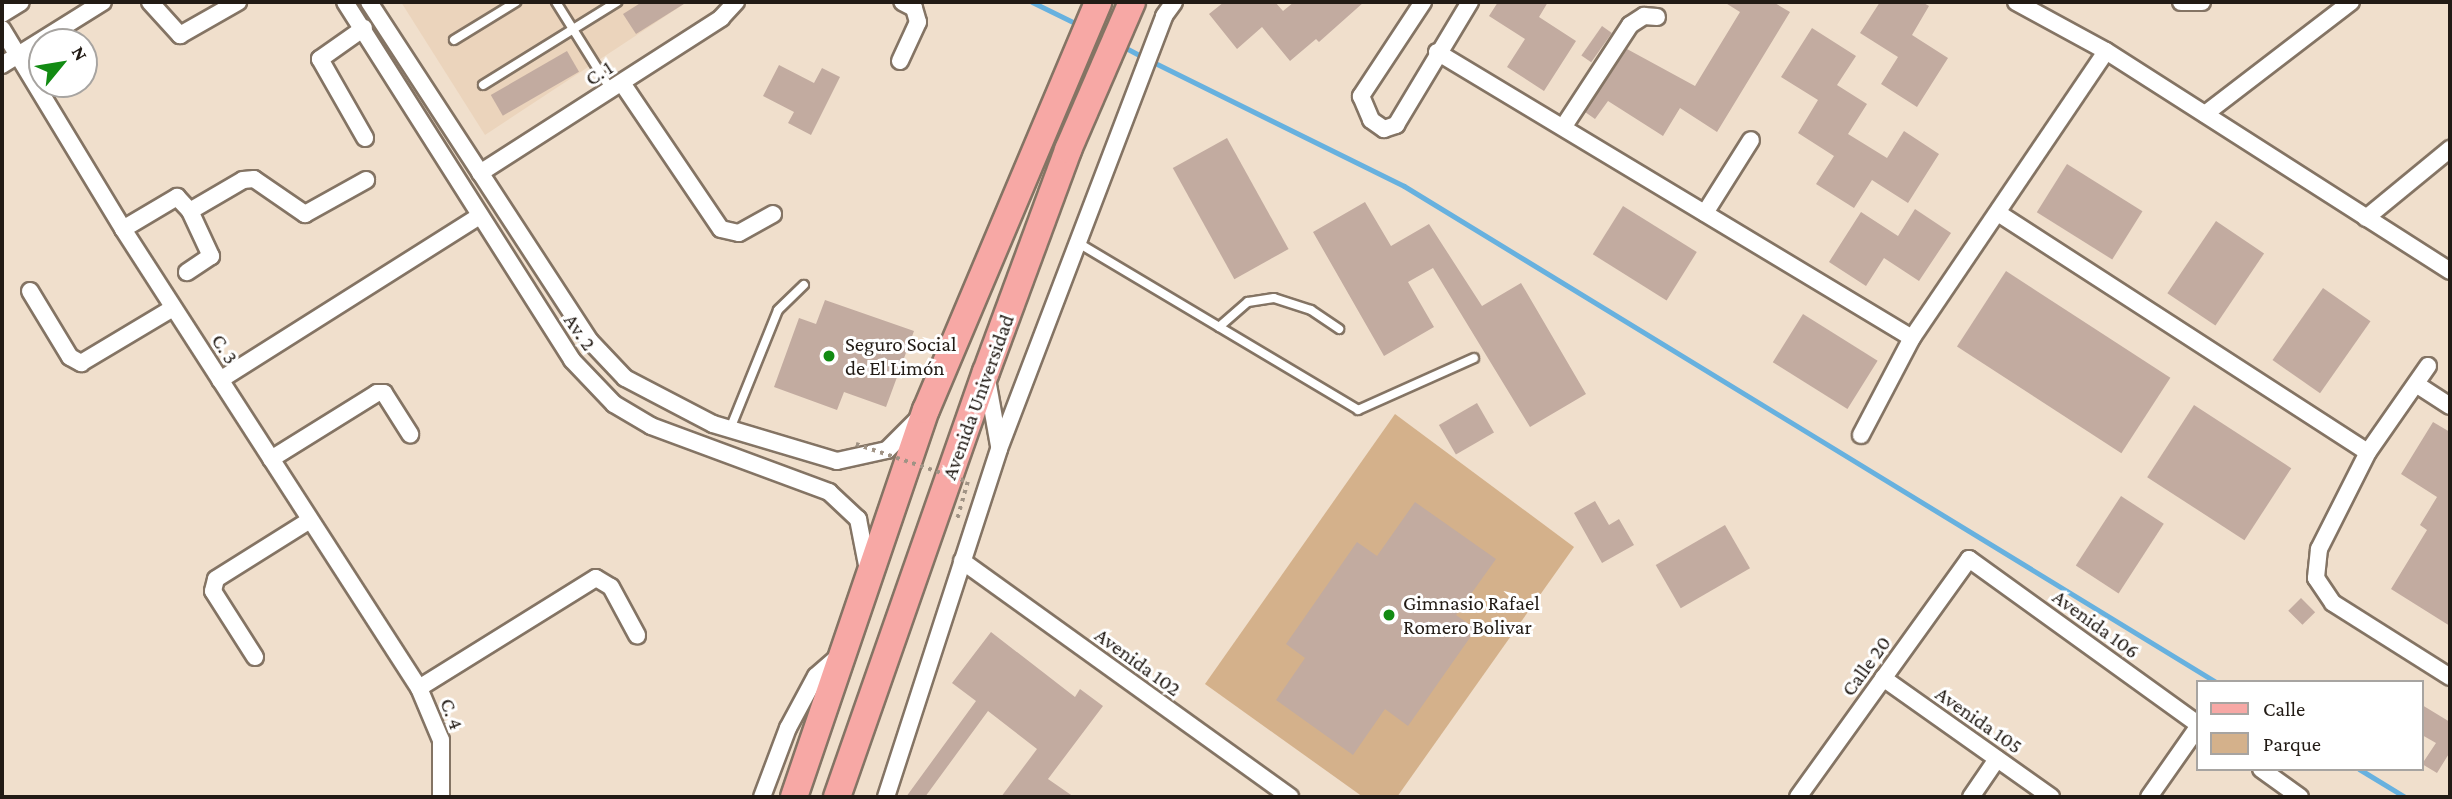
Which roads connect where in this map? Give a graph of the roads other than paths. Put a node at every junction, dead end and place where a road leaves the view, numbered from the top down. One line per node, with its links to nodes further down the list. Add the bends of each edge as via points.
1 (21, 2): 21 (street)
2 (103, 2): 29 (street)
3 (150, 2): 4 (street, via 180,35)
4 (238, 2)
5 (345, 2): 23 (street, Av. 2)
6 (369, 2): 39 (street, Av. 2)
7 (516, 2): 26 (lane)
8 (556, 2): 25 (lane)
9 (617, 2): 25 (lane)
10 (736, 2): 33 (street, C. 1, via 722,18)
11 (902, 2): 30 (street, via 914,8 918,22)
12 (1098, 2): 63 (main road, Avenida Universidad)
13 (1132, 2): 59 (main road, Avenida Universidad, via 1068,150)
14 (1174, 2): 48 (street, Avenida Universidad, via 1164,16)
15 (1423, 2): 28 (street, via 1361,96 1371,120 1384,129 1396,125)
16 (1470, 2): 28 (street)
17 (2016, 2): 27 (street)
18 (2181, 2): 19 (street)
19 (2202, 2)
20 (2351, 2): 34 (street)
21 (2, 14)
22 (1657, 17): 35 (street, via 1644,16 1630,25)
23 (363, 28): 36 (street, via 320,59); 45 (street, Av. 2)
24 (2, 29): 29 (street, C. 3)
25 (573, 30): 32 (lane); 33 (lane)
26 (454, 40)
27 (2106, 51): 34 (street); 43 (street)
28 (1437, 52): 35 (street)
29 (17, 54): 31 (street); 47 (street, C. 3)
30 (900, 61)
31 (2, 65)
32 (483, 85)
33 (616, 87): 39 (street, C. 1); 44 (street, via 721,229 739,233)
34 (2205, 114): 46 (street)
35 (1564, 126): 42 (street)
36 (366, 138)
37 (1751, 140): 42 (street)
38 (2450, 149): 46 (street)
39 (480, 173): 64 (street, Av. 2, via 590,341 625,378 682,411)
40 (366, 180): 41 (street, via 305,214 254,179 243,180)
41 (190, 211): 47 (street, via 177,197); 50 (street, via 211,256)
42 (1705, 213): 56 (street)
43 (1997, 213): 56 (street); 68 (street)
44 (773, 214)
45 (479, 216): 60 (street); 73 (street, Av. 2, via 572,360 614,404 693,445 829,492 858,519)
46 (2366, 218): 49 (street)
47 (123, 229): 53 (street, C. 3)
48 (1080, 244): 54 (lane); 67 (street, Avenida Universidad)
49 (2450, 271)
50 (187, 272)
51 (804, 285): 64 (lane, via 778,310)
52 (30, 291): 53 (street, via 70,356 81,363)
53 (173, 308): 60 (street, C. 3)
54 (1219, 327): 55 (lane, via 1248,302 1275,298 1311,310); 57 (lane, via 1357,410)
55 (1339, 329)
56 (1912, 338): 66 (street)
57 (1474, 358)
58 (2428, 366): 61 (street)
59 (986, 372): 67 (street); 87 (main road, Avenida Universidad)
60 (220, 380): 69 (street, C. 3)
61 (2416, 384): 62 (street); 68 (street)
62 (2450, 406)
63 (926, 410): 64 (street, Av. 2, via 887,450 837,461); 73 (main road, Avenida Universidad)
64 (730, 429)
65 (410, 434): 69 (street, via 384,393 377,393)
66 (1861, 435)
67 (999, 449): 72 (street, Avenida Universidad)
68 (2368, 452): 77 (street, via 2319,549 2316,578 2333,603)
69 (271, 459): 70 (street, C. 3)
70 (310, 520): 76 (street, via 216,579 213,591); 79 (street, C. 3)
71 (1969, 559): 78 (street, Calle 20); 80 (street, Avenida 106)
72 (962, 561): 88 (street, Avenida Universidad); 89 (street, Avenida 102)
73 (869, 572): 75 (main road, Avenida Universidad)
74 (637, 635): 79 (street, via 611,587 596,578)
75 (846, 650): 85 (street, via 816,676 788,728); 86 (main road, Avenida Universidad)
76 (255, 657)
77 (2450, 677)
78 (1883, 678): 82 (street, Avenida 105); 90 (street, Calle 20)
79 (419, 688): 84 (street, C. 4, via 441,740)
80 (2196, 725)
81 (2196, 729): 93 (street)
82 (1997, 759): 91 (street); 92 (street, Avenida 105)
83 (2264, 771): 94 (street)
84 (441, 797)
85 (762, 797)
86 (794, 797)
87 (837, 797)
88 (886, 797)
89 (1290, 797)
90 (1798, 797)
91 (1971, 797)
92 (2051, 797)
93 (2149, 797)
94 (2300, 797)

